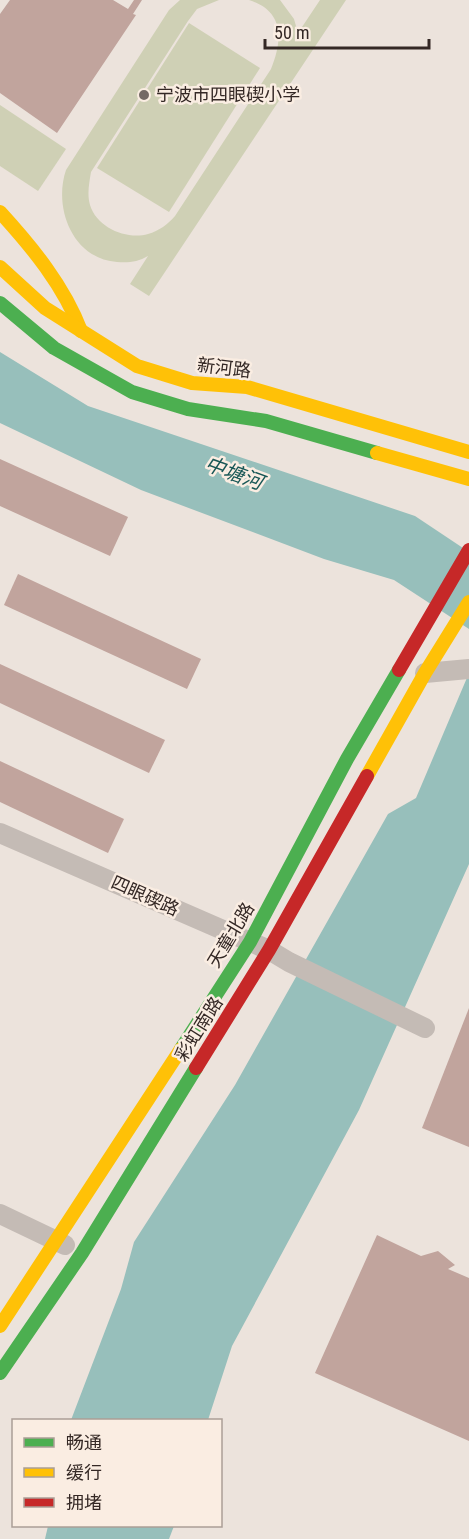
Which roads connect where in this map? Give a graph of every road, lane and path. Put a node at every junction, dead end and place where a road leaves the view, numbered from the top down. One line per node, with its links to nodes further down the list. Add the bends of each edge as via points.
1 (0, 212): 4 (main road, via 50,274)
2 (0, 267): 4 (main road, 新河路, via 45,308)
3 (0, 303): 6 (main road, via 54,348 132,392 188,409 267,421)
4 (82, 331): 5 (main road, 新河路, via 137,366 192,383 247,387)
5 (469, 452)
6 (469, 479)
7 (469, 550): 12 (main road, 天童北路, via 347,759)
8 (469, 602): 10 (main road, 彩虹南路)
9 (469, 669): 10 (street)
10 (425, 673): 13 (main road, 彩虹南路)
11 (0, 833): 12 (street, 四眼碶路)
12 (250, 942): 13 (street, 四眼碶路); 16 (main road, 天童北路)
13 (269, 951): 14 (street, 四眼碶路); 17 (main road, 彩虹南路)
14 (425, 1028)
15 (0, 1214): 16 (street)
16 (57, 1241): 17 (street); 18 (main road, 天童北路)
17 (82, 1253): 19 (main road, 彩虹南路)
18 (0, 1326)
19 (0, 1372)

